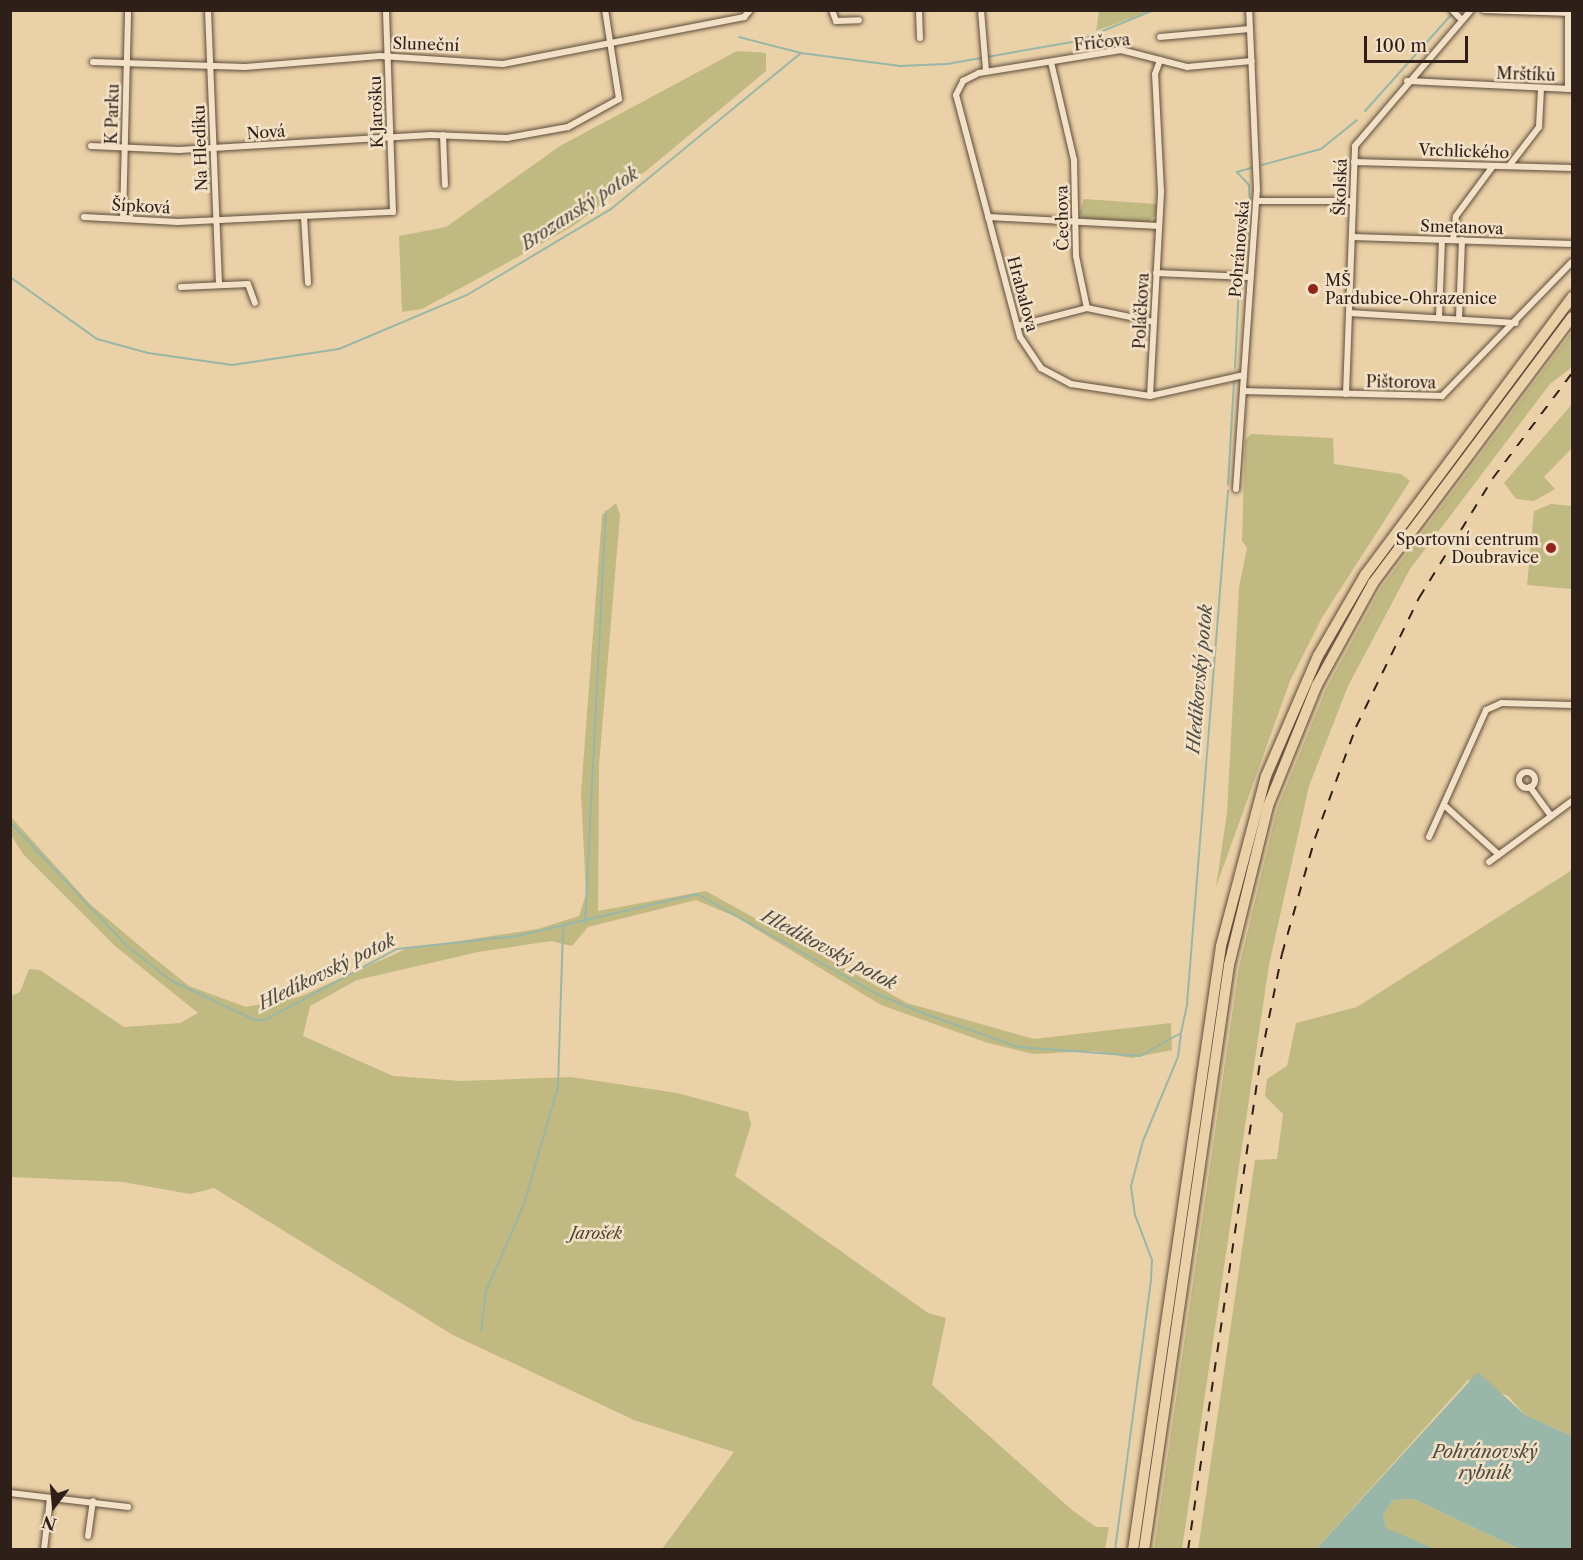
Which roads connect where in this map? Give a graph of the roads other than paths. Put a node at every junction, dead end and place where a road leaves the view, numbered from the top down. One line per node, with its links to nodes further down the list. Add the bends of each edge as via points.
1 (128, 10): 24 (street, K Parku)
2 (208, 10): 25 (street, Na Hledíku)
3 (386, 10): 19 (street, K Jarošku)
4 (605, 10): 18 (street)
5 (750, 10): 18 (street, Sluneční, via 744,17)
6 (832, 10): 14 (street, via 836,21)
7 (919, 10): 17 (street)
8 (981, 10): 26 (street, via 981,48)
9 (1249, 10): 15 (street, Pohránovská)
10 (1471, 10): 13 (street, Školská)
11 (1484, 10): 12 (street)
12 (1570, 12): 30 (street)
13 (1456, 14): 27 (street, Školská)
14 (859, 20)
15 (1250, 30): 16 (street); 21 (street, Pohránovská)
16 (1160, 37)
17 (920, 38)
18 (611, 43): 19 (street, Sluneční, via 503,64); 31 (street, Nová, via 619,99 582,122 507,138)
19 (388, 56): 25 (street, Sluneční); 32 (street, K Jarošku)
20 (1160, 60): 21 (street, Fričova, via 1187,67); 23 (street, Fričova, via 1133,50); 50 (street, Poláčkova, via 1155,74)
21 (1252, 61): 41 (street, Pohránovská)
22 (93, 62): 24 (street, Sluneční)
23 (1051, 62): 26 (street, Fričova); 49 (street, Čechova, via 1074,160)
24 (128, 63): 25 (street, Sluneční); 34 (street, K Parku)
25 (211, 66): 35 (street, Na Hledíku)
26 (986, 71): 28 (street, Fričova)
27 (1407, 81): 29 (street, Mrštíků); 36 (street, Školská, via 1360,136)
28 (958, 87): 46 (street, Hrabalova, via 956,99)
29 (1541, 88): 30 (street, Mrštíků); 38 (street, via 1539,127)
30 (1570, 89)
31 (443, 135): 32 (street, Nová); 40 (street)
32 (391, 137): 35 (street, Nová); 43 (street, K Jarošku)
33 (91, 146): 34 (street, Nová)
34 (125, 147): 35 (street, Nová); 47 (street, K Parku)
35 (214, 149): 48 (street, Na Hledíku)
36 (1354, 162): 37 (street, Vrchlického); 42 (street, Školská)
37 (1493, 166): 38 (street, Vrchlického); 53 (street, via 1456,216)
38 (1509, 166): 39 (street, Vrchlického)
39 (1572, 168)
40 (445, 185)
41 (1257, 201): 42 (street); 58 (street, Pohránovská)
42 (1352, 201): 51 (street, Školská)
43 (393, 212): 45 (street, Šípková)
44 (84, 217): 47 (street, Šípková)
45 (304, 217): 48 (street, Šípková); 59 (street)
46 (988, 217): 49 (street); 71 (street, Hrabalova)
47 (123, 219): 48 (street, Šípková)
48 (216, 220): 60 (street, Na Hledíku)
49 (1075, 220): 50 (street); 64 (street, Čechova)
50 (1159, 226): 57 (street, Poláčkova)
51 (1352, 237): 52 (street, Smetanova); 65 (street, Školská)
52 (1442, 240): 53 (street, Smetanova); 66 (street)
53 (1453, 240): 54 (street, Smetanova)
54 (1462, 240): 55 (street, Smetanova); 68 (street)
55 (1572, 244)
56 (1572, 262): 70 (street, Pištorova)
57 (1156, 273): 58 (street); 69 (street, Poláčkova)
58 (1248, 277): 72 (street, Pohránovská)
59 (308, 283)
60 (219, 285): 61 (street); 63 (street, via 248,284)
61 (182, 287)
62 (1572, 297): 91 (highway, via 1365,575 1314,664 1266,776 1221,946)
63 (255, 303)
64 (1087, 308): 69 (street); 71 (street)
65 (1349, 313): 66 (street); 74 (street, Školská)
66 (1440, 317): 68 (street)
67 (1572, 317): 92 (highway, via 1373,583 1317,685 1268,806 1229,965)
68 (1459, 318): 70 (street)
69 (1154, 322): 75 (street, Poláčkova)
70 (1516, 323): 74 (street, Pištorova, via 1448,394)
71 (1017, 327): 75 (street, Hrabalova, via 1030,356 1055,378)
72 (1244, 375): 73 (street, Pohránovská); 75 (street, Hrabalova)
73 (1244, 391): 74 (street, Pištorova); 76 (street, Pohránovská)
74 (1346, 394)
75 (1150, 396)
76 (1236, 489)
77 (1572, 705): 80 (street, via 1502,703 1486,710)
78 (1530, 787): 81 (street)
79 (1572, 801): 81 (street)
80 (1444, 805): 82 (street); 83 (street)
81 (1551, 816): 83 (street)
82 (1429, 837)
83 (1498, 854): 84 (street)
84 (1489, 862)
85 (10, 1493): 86 (street)
86 (50, 1498): 87 (street); 90 (street)
87 (93, 1501): 88 (street); 89 (street)
88 (128, 1507)
89 (88, 1536)
90 (44, 1550)
91 (1132, 1550)
92 (1144, 1550)

